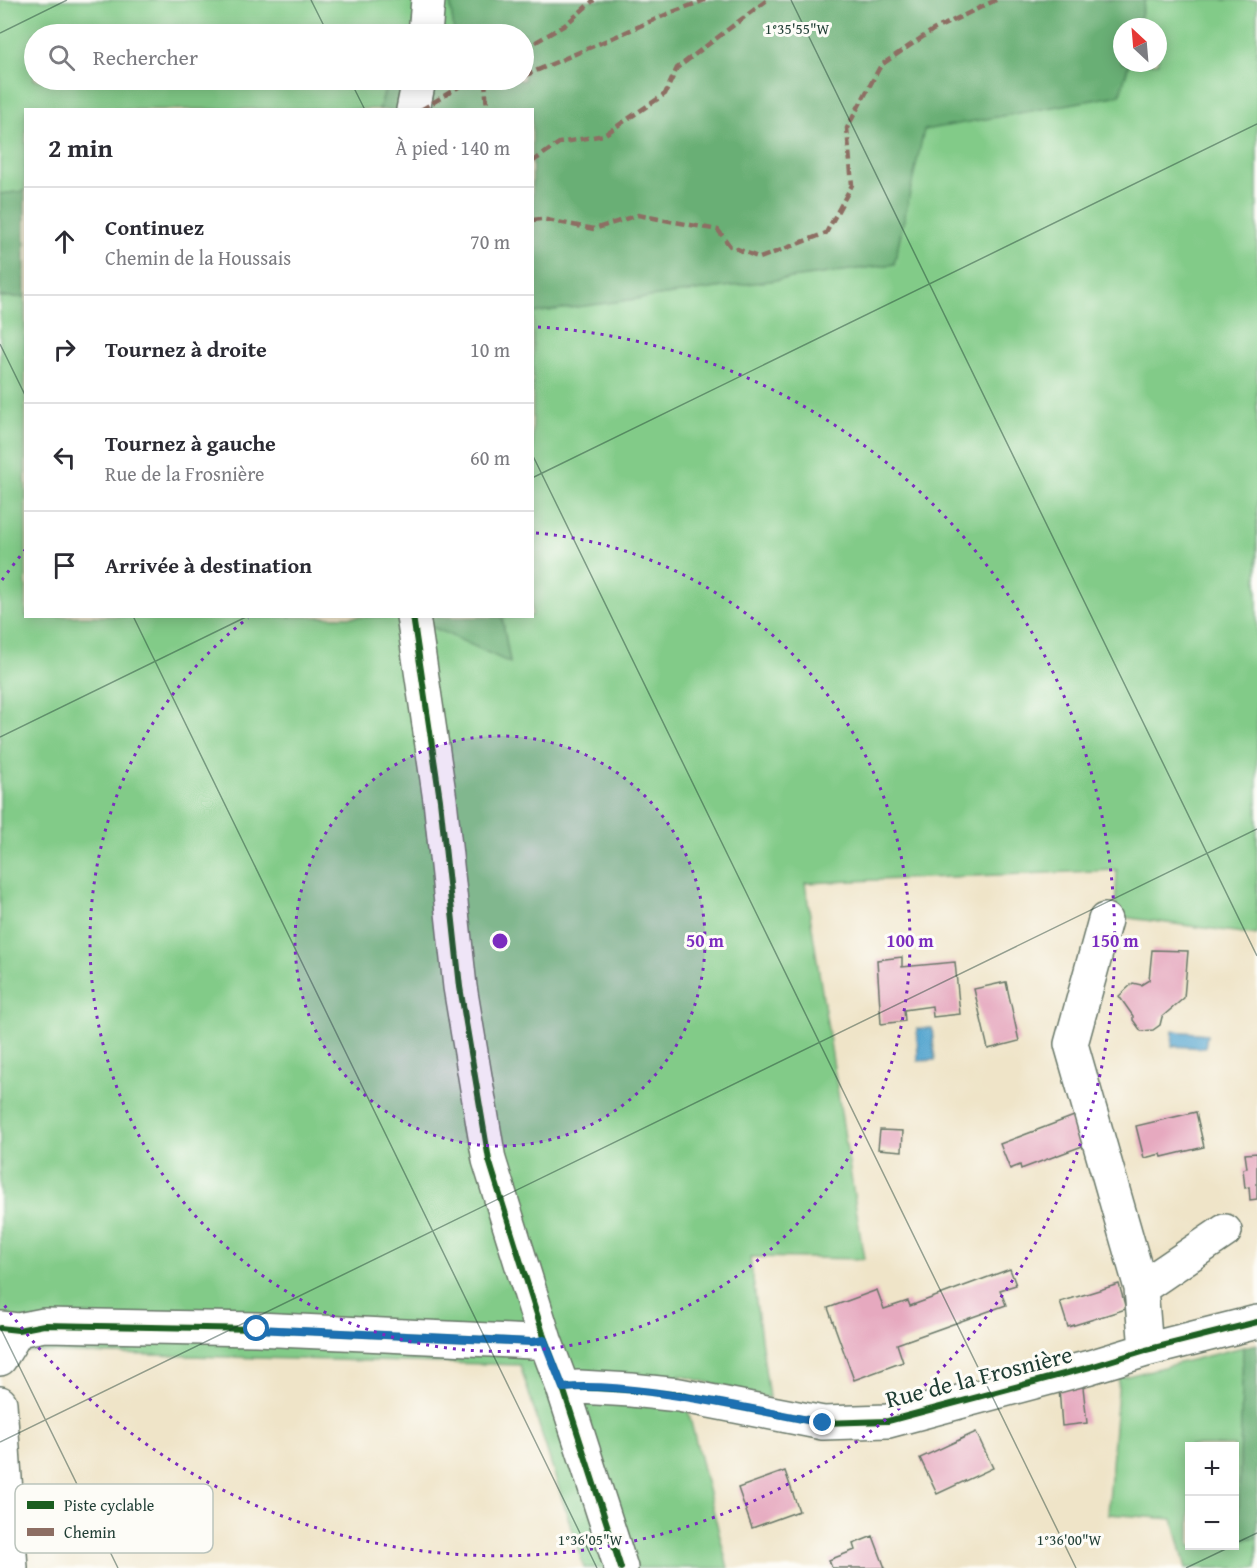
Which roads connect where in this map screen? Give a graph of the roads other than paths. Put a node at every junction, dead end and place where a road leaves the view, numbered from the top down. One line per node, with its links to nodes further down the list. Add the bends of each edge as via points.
1 (428, 0): 2 (street)
2 (426, 24)
3 (417, 90): 4 (street)
4 (413, 108)
5 (413, 618): 11 (street, via 440,801 460,987 489,1160)
6 (1105, 920): 8 (street, via 1071,1044)
7 (1225, 1231): 8 (street)
8 (1141, 1288): 12 (street)
9 (1257, 1322): 12 (street, Rue de la Frosnière)
10 (9, 1329): 11 (street, via 56,1325 257,1329); 13 (street)
11 (544, 1340): 14 (street)
12 (1146, 1350): 14 (street, Rue de la Frosnière, via 888,1421 823,1423 679,1395 631,1389)
13 (0, 1359)
14 (563, 1388): 17 (street)
15 (0, 1403): 16 (street)
16 (11, 1568)
17 (621, 1568)

